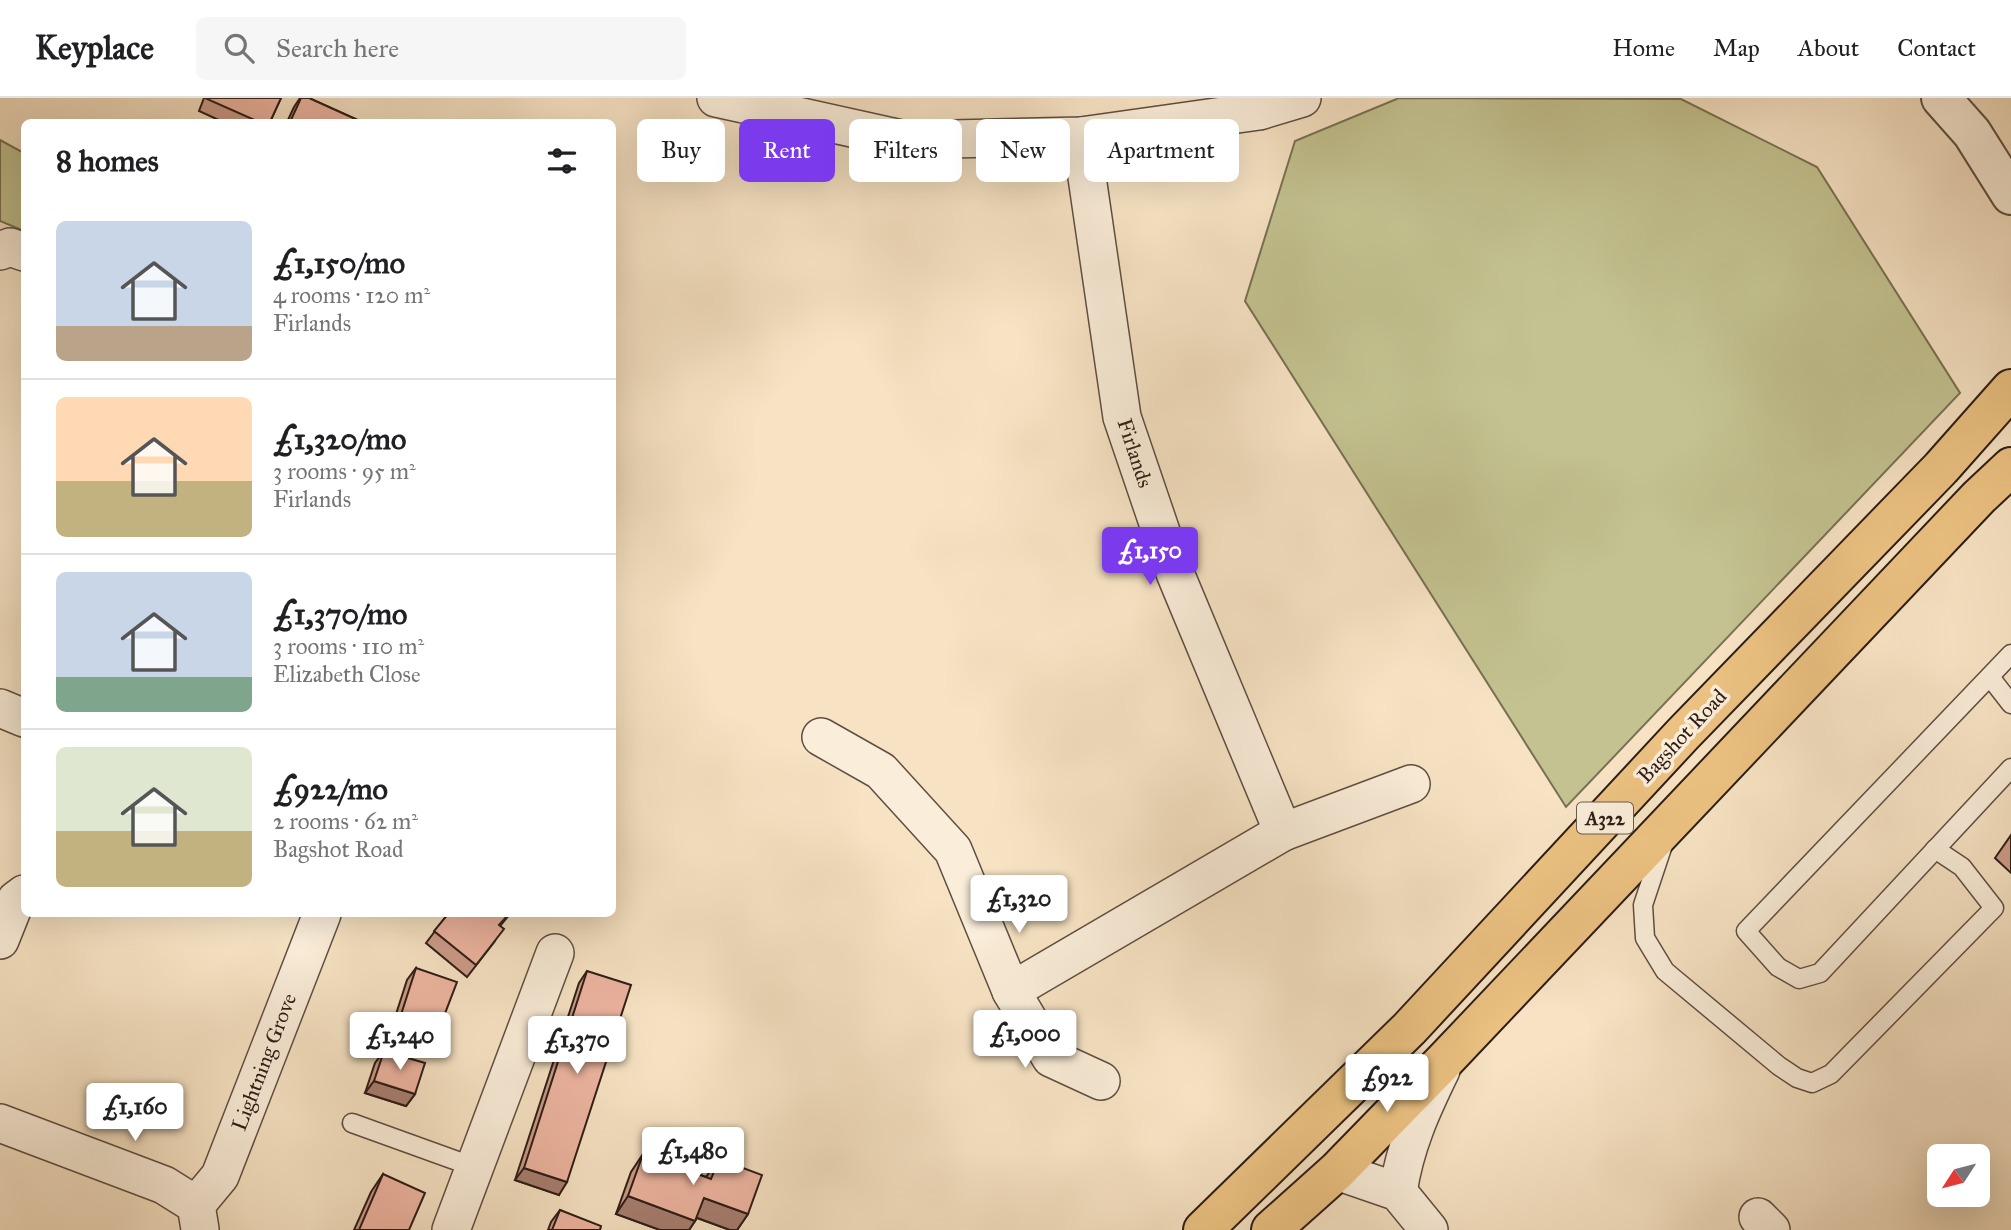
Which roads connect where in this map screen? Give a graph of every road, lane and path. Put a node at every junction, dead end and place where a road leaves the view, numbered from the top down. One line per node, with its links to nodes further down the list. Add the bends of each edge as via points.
1 (716, 98): 5 (street, via 906,140)
2 (1302, 98): 4 (street)
3 (1941, 98): 6 (street, via 1972,133)
4 (1258, 105): 5 (street)
5 (1081, 136): 20 (street, Firlands, via 1122,417 1175,573)
6 (2011, 195)
7 (0, 251): 8 (street, via 10,247)
8 (21, 251)
9 (2011, 389): 36 (highway, Bagshot Road / A322, via 1409,1029)
10 (2011, 467): 19 (highway, A322)
11 (2011, 654): 12 (lane)
12 (1990, 677): 13 (lane); 21 (lane, via 1746,931 1778,967 1799,979 1820,973)
13 (2011, 704)
14 (0, 708): 15 (street)
15 (21, 717)
16 (821, 737): 26 (street, via 881,771 953,850)
17 (2011, 768): 21 (lane)
18 (1411, 784): 20 (street)
19 (1669, 825): 21 (lane, via 1643,905 1645,938 1665,971 1779,1066 1812,1083 1831,1074 1994,908 1962,867); 27 (highway, A322)
20 (1283, 832): 26 (street)
21 (1935, 849)
22 (21, 897): 24 (street)
23 (321, 917): 34 (street, Lightning Grove, via 220,1177)
24 (0, 940)
25 (555, 953): 31 (street)
26 (1011, 991): 28 (street, via 1051,1058)
27 (1446, 1059): 32 (highway, A322); 33 (street, via 1412,1130)
28 (1101, 1081)
29 (0, 1123): 34 (street, via 164,1185)
30 (352, 1123): 31 (lane)
31 (474, 1167): 35 (street)
32 (1337, 1171): 33 (street); 37 (highway, A322)
33 (1398, 1192): 38 (street)
34 (198, 1218)
35 (451, 1230)
36 (1203, 1230)
37 (1271, 1230)
38 (1429, 1230)

